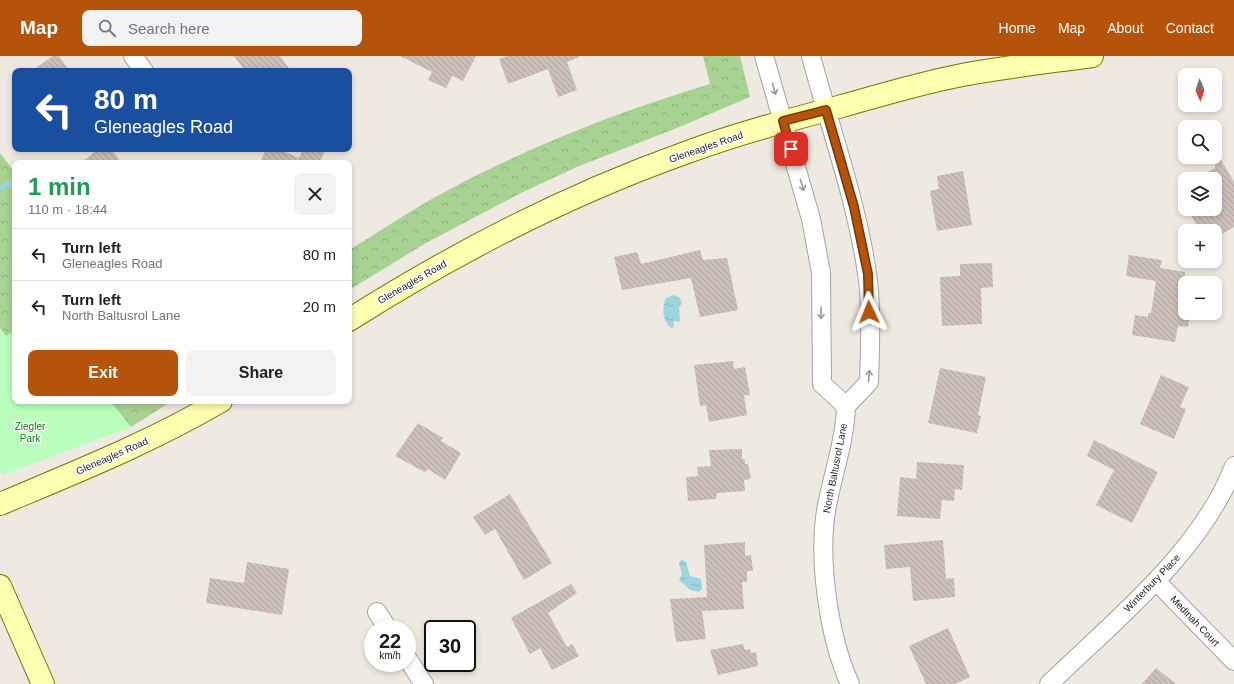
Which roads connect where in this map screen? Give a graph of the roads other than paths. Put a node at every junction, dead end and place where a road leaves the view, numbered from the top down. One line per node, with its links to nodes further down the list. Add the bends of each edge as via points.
1 (133, 56): 5 (street)
2 (764, 56): 7 (street, one-way to 7)
3 (811, 56): 6 (street)
4 (1092, 56): 6 (street, Gleneagles Road, via 962,75)
5 (142, 68)
6 (826, 110): 7 (street, Gleneagles Road); 10 (street, one-way to 6, via 869,382 868,274 854,207)
7 (783, 121): 8 (street, Gleneagles Road, via 685,152 551,208 464,252); 10 (street, one-way to 10, via 811,219 821,273 822,384)
8 (352, 318)
9 (216, 404): 12 (street, Gleneagles Road, via 117,456)
10 (846, 406): 21 (street, North Baltusrol Lane, via 838,462 826,511 824,562 828,605 838,651)
11 (1234, 466): 13 (street, Winterbury Place, via 1217,501 1192,539)
12 (0, 504)
13 (1156, 581): 17 (street, Medinah Court); 22 (street, Winterbury Place)
14 (0, 586): 19 (street)
15 (377, 612): 16 (street)
16 (382, 620)
17 (1234, 661)
18 (416, 672): 20 (street)
19 (43, 684)
20 (424, 684)
21 (850, 684)
22 (1049, 684)

